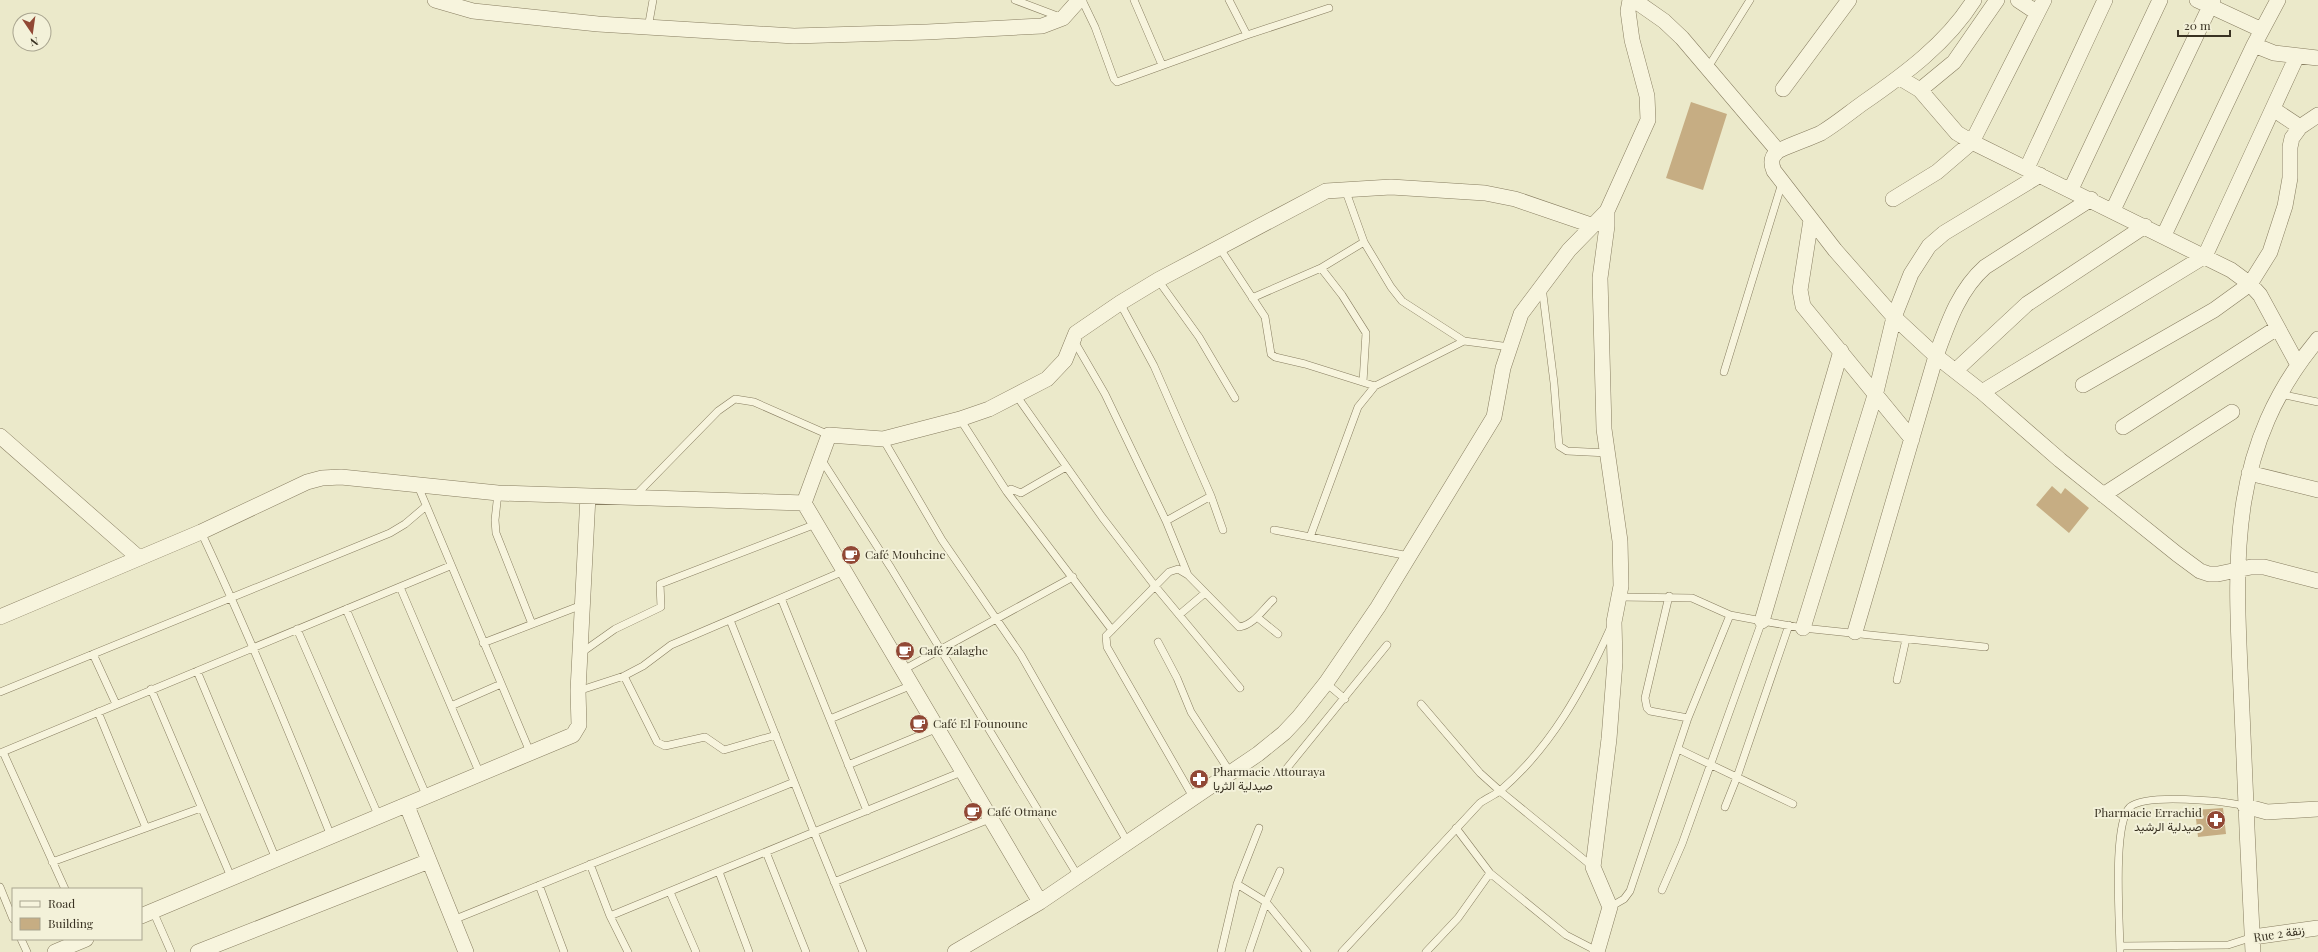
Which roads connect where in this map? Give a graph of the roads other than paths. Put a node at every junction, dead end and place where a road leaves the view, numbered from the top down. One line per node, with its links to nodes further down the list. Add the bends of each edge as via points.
1 (435, 0): 21 (street, via 481,12)
2 (654, 0): 21 (lane)
3 (1015, 0): 20 (lane)
4 (1081, 0): 20 (street); 27 (lane, via 1095,27 1116,81)
5 (1134, 0): 27 (lane)
6 (1229, 0): 23 (lane)
7 (1630, 0): 44 (street, via 1628,11 1632,40 1647,96 1648,120)
8 (1634, 0): 28 (street, via 1664,21 1682,38)
9 (1750, 0): 28 (lane)
10 (1849, 0): 30 (street)
11 (1974, 0): 29 (street, via 1960,22)
12 (1997, 0): 31 (street, via 1954,62)
13 (2018, 0): 18 (street)
14 (2105, 0): 37 (street)
15 (2160, 0): 40 (street)
16 (2278, 0): 22 (street)
17 (2206, 2): 22 (street); 43 (street)
18 (2040, 6): 35 (street)
19 (1329, 8): 23 (lane)
20 (1063, 18): 21 (street, via 1048,24 1024,27 794,36)
21 (648, 28)
22 (2262, 30): 24 (street)
23 (1247, 35): 27 (lane)
24 (2254, 45): 25 (street, via 2274,53); 48 (street)
25 (2297, 56): 26 (street); 32 (street)
26 (2318, 58)
27 (1162, 64)
28 (1707, 70): 36 (street)
29 (1900, 78): 31 (street); 36 (street, via 1821,133)
30 (1783, 89)
31 (1920, 90): 35 (street, via 1958,133)
32 (2273, 109): 34 (street); 51 (street)
33 (2318, 115): 34 (street)
34 (2300, 127): 54 (street, via 2292,138 2290,147 2290,178 2285,206 2270,252)
35 (1972, 142): 37 (street); 41 (street, via 1937,172)
36 (1778, 151): 38 (street, via 1772,157 1771,164)
37 (2034, 171): 40 (street); 58 (street, via 1929,246 1911,274)
38 (1782, 183): 45 (street); 68 (lane)
39 (1345, 189): 46 (street, via 1391,187 1485,193 1515,199); 49 (lane); 50 (street, via 1333,189 1320,194)
40 (2071, 189): 42 (street)
41 (1893, 198)
42 (2091, 199): 43 (street); 65 (street, via 1985,267 1971,279)
43 (2114, 210): 47 (street)
44 (1607, 211): 46 (street); 85 (street, via 1600,278 1604,429)
45 (1811, 220): 58 (street); 64 (street, via 1800,298 1807,314)
46 (1591, 225): 55 (street)
47 (2145, 226): 48 (street); 67 (street, via 2027,304)
48 (2164, 235): 51 (street)
49 (1364, 242): 52 (lane); 62 (lane, via 1402,301)
50 (1219, 247): 53 (street); 56 (lane)
51 (2206, 256): 54 (street); 73 (street)
52 (1321, 268): 56 (lane); 69 (lane, via 1342,295 1366,334)
53 (1158, 280): 57 (street); 76 (lane, via 1199,337)
54 (2250, 284): 59 (street, via 2268,307); 70 (street, via 2214,310)
55 (1542, 287): 63 (street, via 1521,314); 85 (lane, via 1559,446 1567,451)
56 (1252, 298): 69 (lane, via 1265,317 1271,354)
57 (1120, 303): 60 (street, via 1078,331); 95 (lane, via 1154,366)
58 (1894, 317): 65 (street); 72 (street)
59 (2277, 328): 66 (street); 80 (street)
60 (1073, 339): 75 (street, via 1069,354 1058,369 1047,379); 99 (lane, via 1105,394)
61 (2318, 339): 66 (street)
62 (1464, 341): 63 (lane); 71 (lane)
63 (1510, 347): 105 (street, via 1494,417)
64 (1842, 351): 72 (street); 129 (street)
65 (1936, 356): 67 (street); 84 (street)
66 (2298, 365): 74 (street)
67 (1955, 371): 73 (street)
68 (1724, 372)
69 (1363, 382): 71 (lane)
70 (2083, 385)
71 (1375, 386): 104 (lane, via 1365,395 1358,407)
72 (1876, 392): 84 (street); 132 (street)
73 (1982, 392): 93 (street)
74 (2279, 394): 77 (lane); 88 (street)
75 (1016, 395): 79 (street, via 989,409); 87 (lane)
76 (1235, 398)
77 (2318, 402)
78 (2232, 412): 93 (street)
79 (960, 419): 83 (street); 91 (lane)
80 (2123, 427)
81 (828, 435): 83 (street); 86 (street); 96 (lane, via 754,402 735,399 718,411)
82 (0, 436): 106 (street)
83 (883, 439): 128 (lane, via 942,540)
84 (1912, 439): 135 (street)
85 (1608, 453): 117 (street, via 1620,541)
86 (820, 458): 97 (street); 143 (lane)
87 (1066, 466): 91 (lane, via 1021,493 1011,489); 113 (lane)
88 (2249, 473): 90 (street); 108 (street, via 2242,504)
89 (418, 486): 92 (street); 98 (lane); 103 (street, via 341,477 315,479)
90 (2318, 490)
91 (1007, 492): 111 (lane)
92 (498, 493): 94 (street); 131 (lane, via 496,533)
93 (2103, 495): 108 (street, via 2200,571 2218,574)
94 (588, 496): 96 (street); 121 (street)
95 (1211, 496): 99 (lane); 101 (lane)
96 (633, 497): 97 (street)
97 (804, 503): 100 (street)
98 (425, 507): 107 (lane); 118 (lane, via 390,533)
99 (1166, 521): 110 (lane)
100 (816, 524): 109 (street); 145 (lane, via 660,584 661,607 615,629)
101 (1223, 530)
102 (1274, 530): 104 (lane)
103 (201, 532): 106 (street); 118 (lane)
104 (1310, 537): 105 (lane)
105 (1410, 556): 150 (street)
106 (139, 558): 125 (street)
107 (450, 566): 114 (lane); 139 (lane)
108 (2238, 570): 112 (street, via 2264,567); 182 (street, via 2237,612)
109 (844, 571): 119 (lane); 146 (street)
110 (1188, 575): 113 (lane, via 1178,569 1173,570); 115 (lane)
111 (1073, 577): 128 (lane); 134 (lane)
112 (2318, 581)
113 (1155, 586): 124 (lane); 134 (lane)
114 (400, 587): 122 (lane); 160 (lane)
115 (1205, 593): 124 (lane); 126 (lane, via 1239,626)
116 (1669, 596): 117 (lane); 123 (lane, via 1692,598); 162 (lane, via 1645,698 1646,705 1650,711)
117 (1619, 597): 130 (street)
118 (232, 598): 142 (lane); 144 (lane)
119 (781, 598): 127 (lane); 163 (lane)
120 (1274, 600): 126 (lane)
121 (582, 605): 131 (lane); 145 (street)
122 (346, 609): 133 (lane); 178 (lane)
123 (1730, 614): 129 (lane); 162 (lane)
124 (1180, 615): 153 (lane)
125 (0, 617)
126 (1257, 617): 136 (lane)
127 (730, 620): 148 (lane, via 671,645 643,666); 165 (lane)
128 (997, 620): 143 (lane); 194 (lane, via 1021,655)
129 (1762, 621): 132 (lane); 170 (lane)
130 (1614, 622): 177 (lane, via 1565,717 1530,762); 200 (street, via 1615,662 1609,739)
131 (532, 624): 139 (lane)
132 (1796, 626): 135 (lane); 175 (lane)
133 (298, 629): 142 (lane); 187 (lane)
134 (1112, 630): 179 (lane, via 1106,636 1107,647)
135 (1855, 632): 137 (lane)
136 (1278, 634)
137 (1906, 639): 141 (lane); 149 (lane)
138 (1158, 642): 172 (lane, via 1191,712)
139 (483, 643): 151 (lane)
140 (1387, 645): 157 (lane)
141 (1985, 647)
142 (254, 649): 147 (lane); 193 (lane)
143 (942, 650): 146 (lane); 204 (lane)
144 (93, 654): 156 (lane); 158 (lane)
145 (580, 654): 155 (street)
146 (904, 670): 152 (street)
147 (197, 671): 154 (lane); 196 (lane)
148 (624, 676): 155 (lane); 165 (lane, via 652,737 665,746 705,737 724,750)
149 (1897, 680)
150 (1326, 683): 157 (lane); 172 (street, via 1284,733)
151 (501, 684): 160 (lane); 167 (lane)
152 (912, 685): 163 (lane); 164 (street)
153 (1240, 688)
154 (151, 689): 158 (lane); 184 (lane)
155 (578, 691): 167 (street, via 577,730 573,735)
156 (0, 692)
157 (1345, 699): 173 (lane)
158 (116, 704): 161 (lane)
159 (1421, 704): 177 (lane, via 1476,768)
160 (451, 706): 174 (lane)
161 (98, 712): 168 (lane); 189 (lane)
162 (1688, 718): 166 (lane)
163 (830, 719): 169 (lane)
164 (938, 728): 169 (lane); 171 (street)
165 (776, 735): 176 (lane)
166 (1678, 749): 170 (lane); 215 (lane, via 1630,891 1624,899)
167 (530, 752): 174 (street)
168 (1, 753): 198 (lane)
169 (848, 765): 186 (lane)
170 (1710, 765): 175 (lane); 211 (lane, via 1682,844)
171 (964, 771): 186 (lane); 188 (street)
172 (1230, 772): 179 (street)
173 (1283, 773)
174 (480, 774): 178 (street)
175 (1737, 777): 180 (lane); 183 (lane)
176 (794, 782): 192 (lane); 199 (lane)
177 (1500, 791): 191 (lane, via 1480,803); 200 (lane)
178 (428, 797): 181 (street)
179 (1193, 797): 194 (street)
180 (1793, 804)
181 (407, 806): 187 (street); 197 (street)
182 (2245, 806): 185 (street, via 2267,812); 221 (street); 224 (lane, via 2172,799 2141,802 2129,808 2121,829 2119,848)
183 (1725, 807)
184 (201, 808): 189 (lane); 205 (lane)
185 (2318, 809)
186 (867, 811): 192 (lane)
187 (379, 818): 193 (street)
188 (992, 818): 206 (lane); 213 (street)
189 (146, 828): 198 (lane)
190 (1259, 828): 207 (lane)
191 (1456, 828): 203 (lane); 240 (lane)
192 (814, 832): 195 (lane); 206 (lane)
193 (331, 836): 196 (street)
194 (1128, 843): 204 (street)
195 (766, 852): 202 (lane); 234 (lane)
196 (276, 859): 205 (street)
197 (429, 861): 219 (street); 229 (street)
198 (52, 862): 210 (lane)
199 (590, 864): 208 (lane); 217 (lane)
200 (1593, 867): 215 (street)
201 (1280, 871): 214 (lane)
202 (719, 872): 212 (lane); 233 (lane)
203 (1490, 873): 241 (lane, via 1458,918); 242 (lane, via 1566,935)
204 (1078, 876): 213 (street)
205 (231, 877): 216 (street)
206 (834, 882): 235 (lane)
207 (1237, 884): 214 (lane); 237 (lane)
208 (539, 885): 219 (lane); 230 (lane)
209 (0, 887): 218 (lane)
210 (65, 888)
211 (1662, 890)
212 (670, 892): 217 (lane); 232 (lane)
213 (1040, 902): 236 (street)
214 (1266, 902): 238 (lane); 239 (lane)
215 (1610, 907): 242 (street)
216 (147, 914): 228 (lane)
217 (610, 916): 231 (lane)
218 (12, 917)
219 (453, 920): 225 (street)
220 (2318, 928): 221 (street, Rue 2 زنقة)
221 (2253, 937): 224 (lane, Rue 2 زنقة, via 2228,945); 243 (street)
222 (21, 940): 226 (lane)
223 (84, 940): 227 (street)
224 (2120, 949)
225 (462, 951)
226 (27, 952)
227 (55, 952)
228 (171, 952)
229 (198, 952)
230 (564, 952)
231 (628, 952)
232 (696, 952)
233 (749, 952)
234 (806, 952)
235 (864, 952)
236 (955, 952)
237 (1220, 952)
238 (1249, 952)
239 (1307, 952)
240 (1342, 952)
241 (1426, 952)
242 (1597, 952)
243 (2253, 952)

